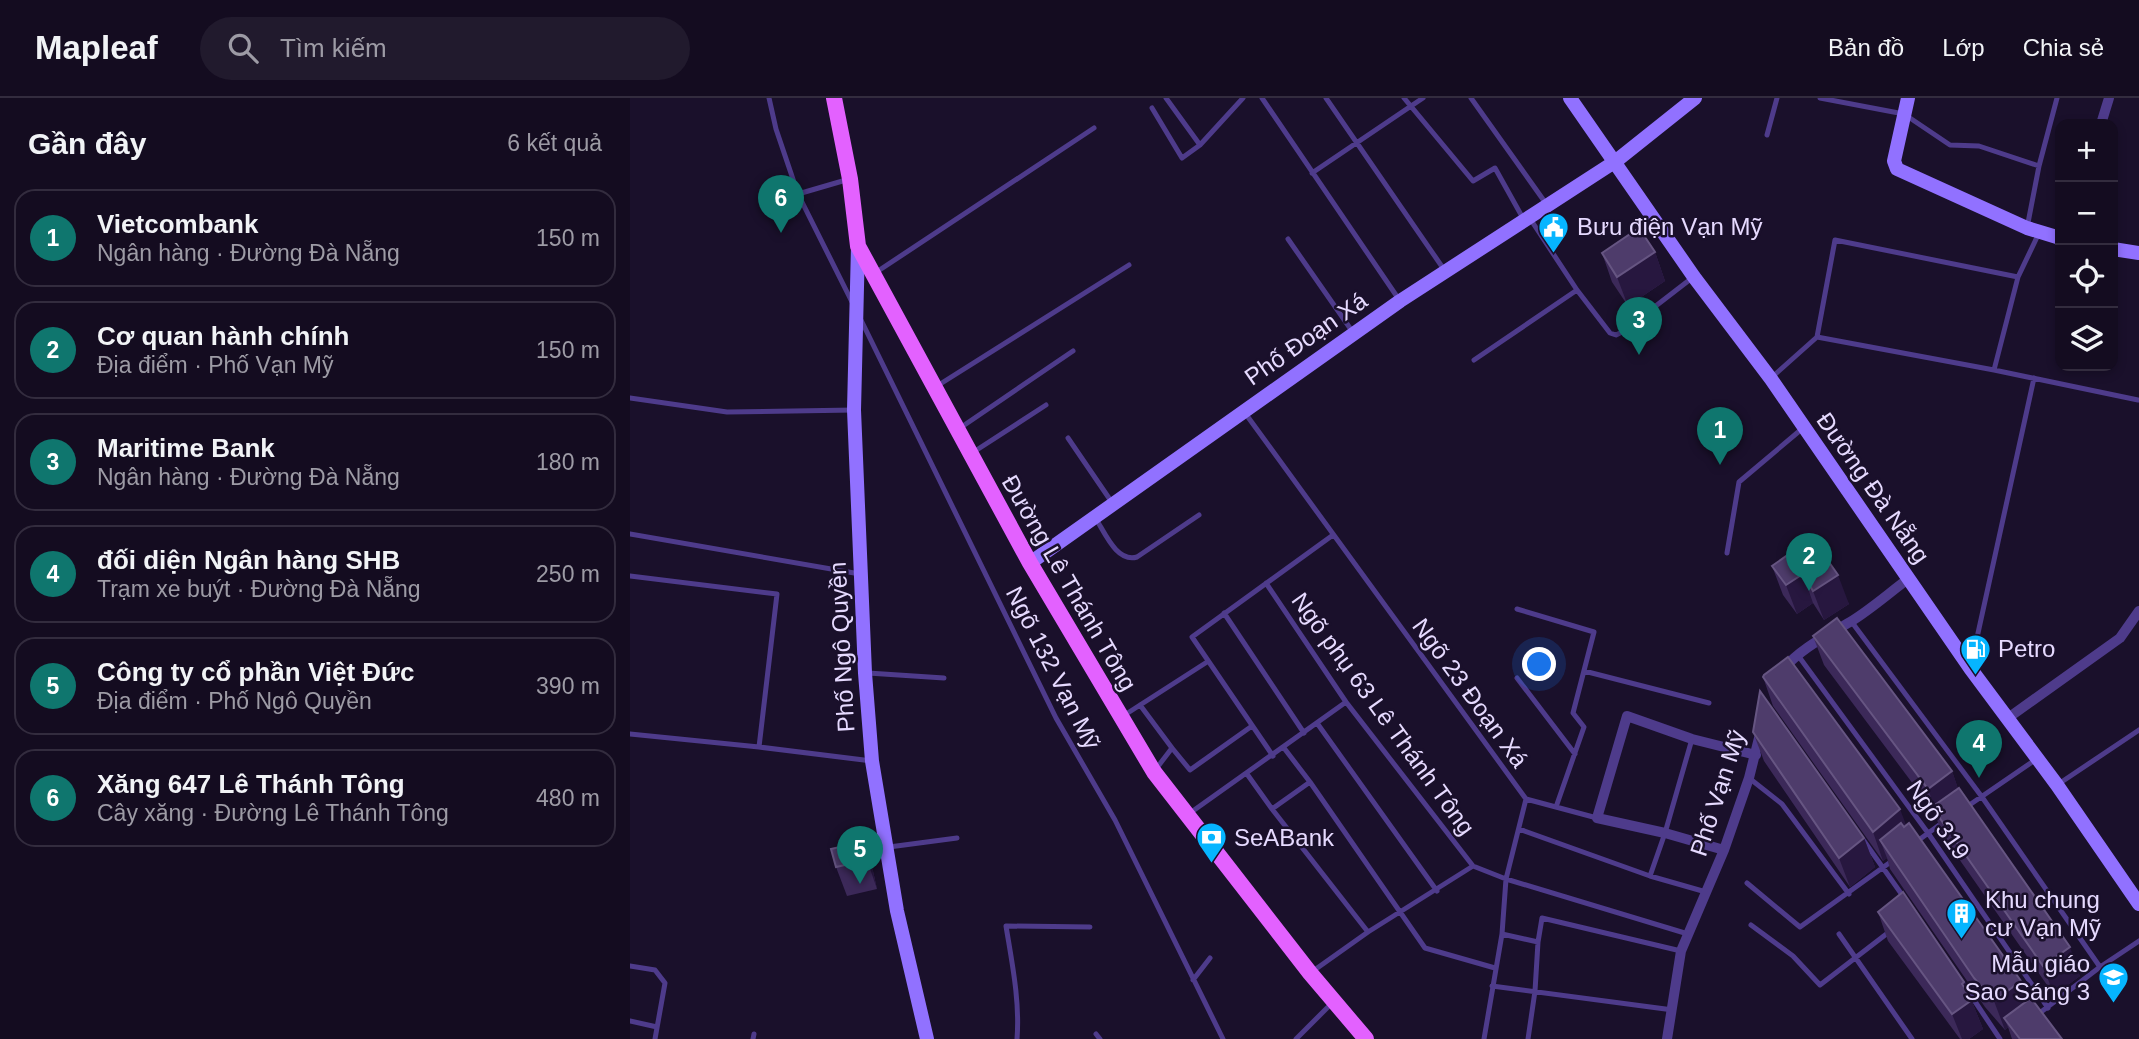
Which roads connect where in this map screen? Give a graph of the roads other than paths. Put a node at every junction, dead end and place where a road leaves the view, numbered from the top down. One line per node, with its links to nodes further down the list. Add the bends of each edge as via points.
1 (769, 98): 29 (lane, Ngõ 132 Vạn Mỹ)
2 (834, 98): 28 (main road, Đường Lê Thánh Tông)
3 (1166, 98): 24 (lane)
4 (1243, 98): 24 (lane)
5 (1262, 98): 27 (lane)
6 (1326, 98): 23 (lane)
7 (1404, 98): 17 (lane)
8 (1423, 98): 17 (lane)
9 (1471, 98): 30 (lane)
10 (1570, 98): 25 (street, Đường Đà Nẵng)
11 (1695, 98): 25 (street, Phố Đoạn Xá)
12 (1777, 98): 22 (lane)
13 (1820, 98): 19 (lane)
14 (1908, 98): 19 (street)
15 (2057, 98): 26 (lane)
16 (2109, 98): 20 (street)
17 (1410, 107): 23 (lane); 31 (lane, via 1473,181 1494,168)
18 (1152, 108): 24 (lane, via 1182,158)
19 (1905, 114): 26 (lane, via 1950,145 1979,146); 32 (street, via 1894,161 1897,169)
20 (2103, 119)
21 (1094, 128): 40 (lane)
22 (1767, 135)
23 (1357, 142): 27 (lane); 39 (lane)
24 (1200, 145)
25 (1616, 161): 30 (street, Phố Đoạn Xá); 41 (street, Đường Đà Nẵng)
26 (2039, 166): 32 (lane)
27 (1312, 173): 44 (lane)
28 (849, 179): 29 (lane); 35 (main road, Đường Lê Thánh Tông)
29 (798, 194): 45 (lane, Ngõ 132 Vạn Mỹ)
30 (1547, 205): 31 (street, Phố Đoạn Xá)
31 (1526, 218): 39 (street, Phố Đoạn Xá); 43 (lane)
32 (2033, 230): 33 (street); 42 (lane)
33 (2055, 237)
34 (1288, 239): 46 (lane)
35 (858, 246): 40 (main road, Đường Lê Thánh Tông); 45 (street, Phố Ngô Quyền)
36 (2118, 249): 37 (street)
37 (2139, 253)
38 (1129, 265): 53 (lane)
39 (1445, 271): 44 (street, Phố Đoạn Xá)
40 (873, 274): 53 (main road, Đường Lê Thánh Tông)
41 (1694, 276): 43 (lane, via 1616,335); 52 (street, Đường Đà Nẵng)
42 (2018, 277): 47 (lane, via 1835,240); 50 (lane)
43 (1577, 290): 49 (lane)
44 (1400, 301): 46 (street, Phố Đoạn Xá)
45 (856, 310): 57 (street, Phố Ngô Quyền); 156 (lane, Ngõ 132 Vạn Mỹ, via 1056,718 1115,820)
46 (1354, 334): 58 (street, Phố Đoạn Xá)
47 (1817, 337): 50 (lane); 52 (lane)
48 (1073, 351): 60 (lane)
49 (1474, 360)
50 (1994, 370): 51 (lane)
51 (2034, 378): 55 (lane); 80 (lane)
52 (1771, 379): 59 (street, Đường Đà Nẵng)
53 (935, 388): 60 (main road, Đường Lê Thánh Tông)
54 (630, 398): 57 (lane, via 727,411)
55 (2138, 400)
56 (1046, 405): 62 (lane)
57 (854, 410): 70 (street, Phố Ngô Quyền)
58 (1243, 411): 63 (street, Phố Đoạn Xá); 67 (lane, Ngõ 23 Đoạn Xá)
59 (1803, 428): 68 (lane, via 1739,482); 72 (street, Đường Đà Nẵng)
60 (958, 430): 62 (main road, Đường Lê Thánh Tông)
61 (1068, 438): 63 (lane)
62 (971, 454): 69 (main road, Đường Lê Thánh Tông)
63 (1113, 504): 65 (street, Phố Đoạn Xá)
64 (1199, 515): 65 (lane, via 1131,559 1119,554)
65 (1094, 517): 69 (street, Phố Đoạn Xá)
66 (630, 534): 70 (lane)
67 (1333, 535): 73 (lane); 112 (lane, Ngõ 23 Đoạn Xá)
68 (1727, 552)
69 (1030, 563): 89 (main road, Đường Lê Thánh Tông)
70 (860, 573): 82 (street, Phố Ngô Quyền)
71 (630, 576): 98 (lane, via 777,594)
72 (1908, 579): 77 (street); 80 (street, Đường Đà Nẵng)
73 (1266, 583): 76 (lane); 86 (lane, Ngõ phụ 63 Lê Thánh Tông)
74 (1517, 609): 81 (lane, via 1594,632)
75 (2139, 611): 91 (street, via 2120,638)
76 (1224, 613): 79 (lane, via 1192,637); 95 (lane)
77 (1851, 621): 78 (street); 111 (lane, Ngõ 319)
78 (1797, 654): 85 (street); 121 (lane, Ngõ 319)
79 (1208, 662): 88 (lane); 93 (lane)
80 (1970, 668): 91 (street, Đường Đà Nẵng)
81 (1584, 671): 87 (lane); 101 (lane, via 1573,713 1584,727)
82 (865, 673): 83 (lane); 105 (street, Phố Ngô Quyền)
83 (944, 678)
84 (1517, 678): 101 (lane)
85 (1776, 682)
86 (1346, 702): 92 (lane); 128 (lane, Ngõ phụ 63 Lê Thánh Tông)
87 (1709, 703)
88 (1140, 705): 89 (lane); 99 (lane)
89 (1120, 717): 106 (main road, Đường Lê Thánh Tông)
90 (1764, 718): 102 (street, Phố Vạn Mỹ)
91 (2008, 718): 104 (street, Đường Đà Nẵng)
92 (1317, 723): 95 (lane); 133 (lane)
93 (1252, 726): 99 (lane, via 1190,770); 103 (lane)
94 (2139, 730): 110 (lane)
95 (1304, 733): 100 (lane)
96 (630, 734): 98 (lane)
97 (1692, 739): 102 (street); 117 (street, via 1627,716); 120 (lane)
98 (759, 747): 105 (lane)
99 (1172, 748): 106 (lane)
100 (1284, 748): 103 (lane); 109 (lane)
101 (1575, 754): 113 (lane)
102 (1756, 755): 108 (street, Phố Vạn Mỹ)
103 (1273, 756): 107 (lane)
104 (2036, 759): 110 (street, Đường Đà Nẵng); 111 (lane)
105 (872, 761): 125 (street, Phố Ngô Quyền)
106 (1154, 772): 116 (main road, Đường Lê Thánh Tông)
107 (1247, 774): 114 (lane); 116 (lane)
108 (1749, 778): 126 (street, Phố Vạn Mỹ); 135 (lane, via 1782,804)
109 (1310, 782): 114 (lane); 138 (lane)
110 (2057, 785): 137 (street, Đường Đà Nẵng)
111 (1982, 797): 115 (lane); 152 (lane, Ngõ 319)
112 (1526, 799): 113 (lane); 119 (lane, Ngõ 23 Đoạn Xá)
113 (1556, 807): 117 (lane)
114 (1272, 810): 142 (lane)
115 (1960, 811)
116 (1188, 815): 154 (main road, Đường Lê Thánh Tông)
117 (1597, 818): 120 (street)
118 (1950, 819): 121 (lane)
119 (1519, 829): 130 (lane); 131 (lane, Ngõ 23 Đoạn Xá)
120 (1665, 833): 126 (street); 130 (lane)
121 (1928, 833): 124 (lane); 160 (lane, Ngõ 319)
122 (1859, 835): 129 (lane)
123 (957, 838): 125 (lane)
124 (1910, 847)
125 (886, 848): 166 (street, Phố Ngô Quyền)
126 (1724, 849): 134 (street, Phố Vạn Mỹ)
127 (1901, 854): 129 (lane)
128 (1473, 866): 131 (lane); 133 (lane)
129 (1883, 868): 135 (lane); 136 (lane)
130 (1650, 876): 134 (lane)
131 (1506, 879): 143 (lane, Ngõ 23 Đoạn Xá); 144 (lane)
132 (1747, 883): 135 (lane, via 1800,927)
133 (1437, 891): 138 (lane)
134 (1706, 892): 144 (street, Phố Vạn Mỹ)
135 (1849, 894)
136 (1906, 901)
137 (2139, 904)
138 (1402, 912): 142 (lane); 153 (lane, via 1425,948)
139 (1751, 925): 150 (lane, via 1793,956 1820,985)
140 (1090, 927): 167 (lane, via 1006,926 1019,1019)
141 (1895, 928): 150 (lane)
142 (1368, 932): 154 (lane)
143 (1502, 934): 147 (lane); 153 (lane, Ngõ 23 Đoạn Xá)
144 (1688, 934): 148 (street, Phố Vạn Mỹ)
145 (1839, 934): 150 (lane)
146 (2139, 941): 152 (lane)
147 (1538, 942): 148 (lane, via 1542,918); 158 (lane)
148 (1681, 951): 161 (street, Phố Vạn Mỹ)
149 (1210, 958): 156 (lane)
150 (1856, 958): 174 (lane)
151 (630, 966): 164 (lane, via 655,970 665,983)
152 (2100, 967): 160 (lane)
153 (1495, 968): 157 (lane, Ngõ 23 Đoạn Xá)
154 (1310, 973): 159 (main road, Đường Lê Thánh Tông)
155 (1957, 975): 175 (lane)
156 (1193, 980): 168 (lane, Ngõ 132 Vạn Mỹ)
157 (1492, 986): 158 (lane); 171 (lane, Ngõ 23 Đoạn Xá)
158 (1535, 991): 161 (lane); 172 (lane)
159 (1334, 1001): 169 (lane); 170 (main road, Đường Lê Thánh Tông)
160 (2048, 1008): 162 (lane)
161 (1673, 1010): 173 (street, Phố Vạn Mỹ)
162 (2036, 1016)
163 (630, 1021): 164 (lane)
164 (657, 1027): 165 (lane)
165 (655, 1039)
166 (927, 1039)
167 (1017, 1039)
168 (1223, 1039)
169 (1296, 1039)
170 (1366, 1039)
171 (1484, 1039)
172 (1528, 1039)
173 (1667, 1039)
174 (1912, 1039)
175 (2000, 1039)

